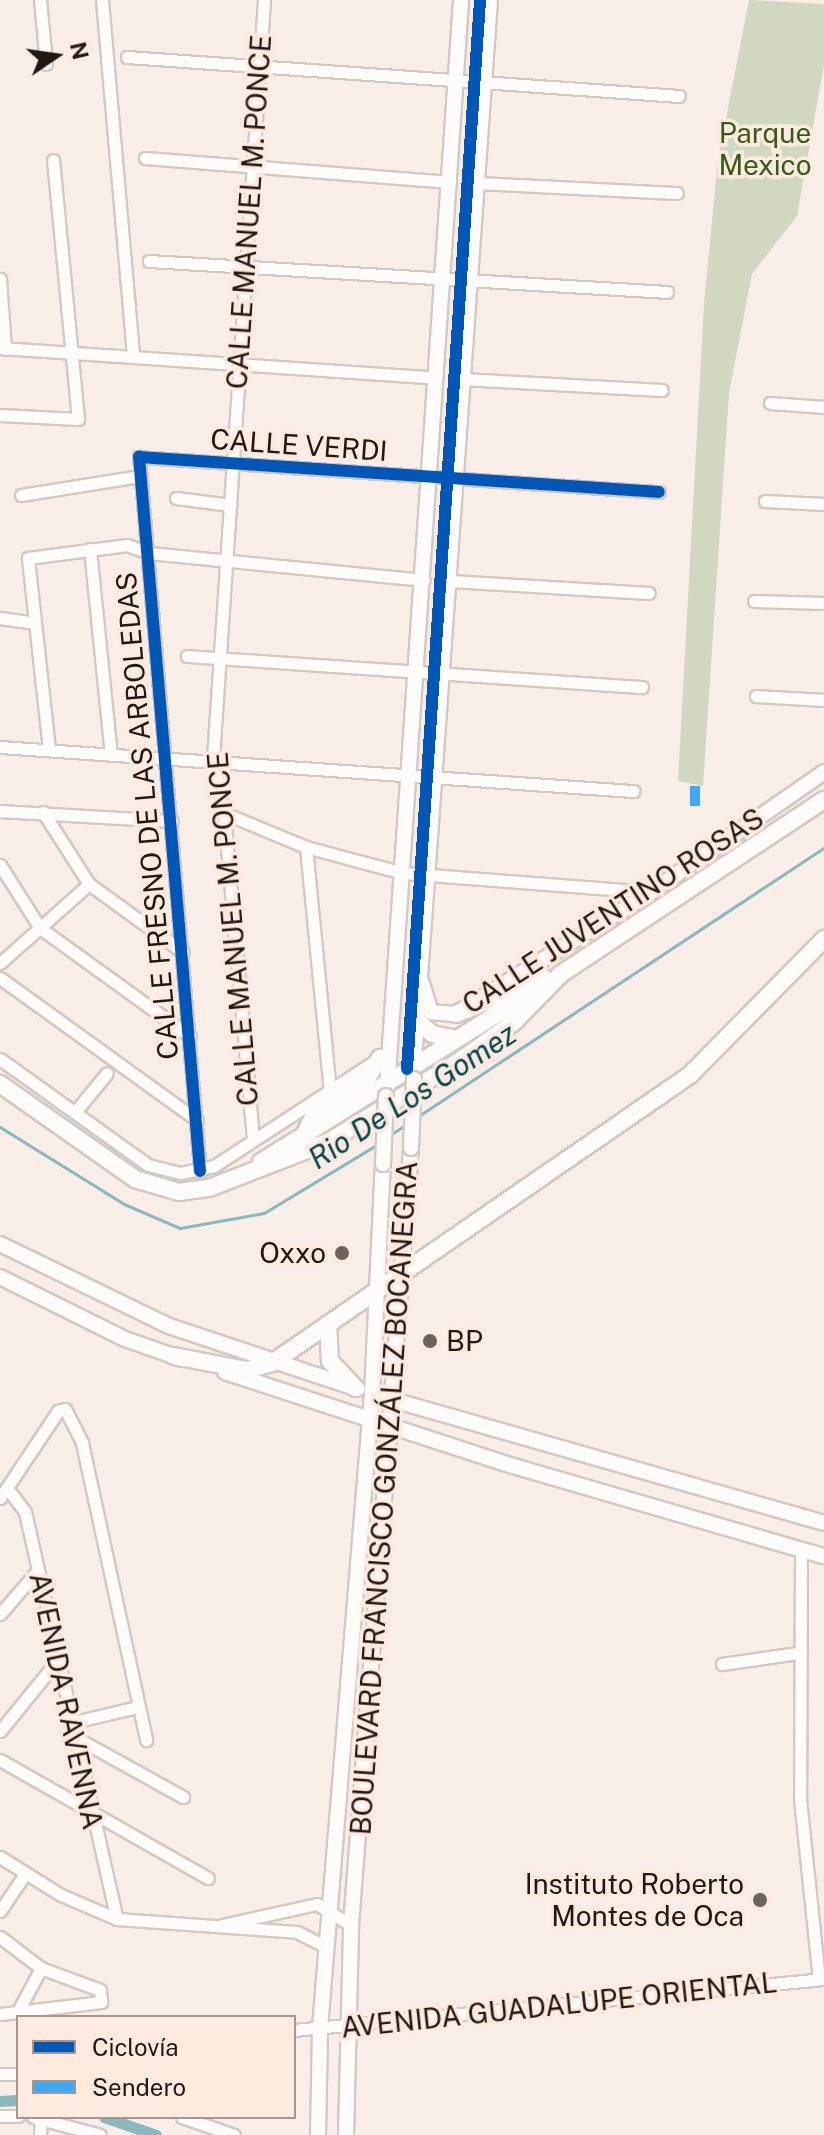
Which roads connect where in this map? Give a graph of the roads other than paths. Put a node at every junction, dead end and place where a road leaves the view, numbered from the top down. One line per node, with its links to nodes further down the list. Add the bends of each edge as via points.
1 (40, 0): 7 (street)
2 (102, 0): 26 (street)
3 (264, 0): 8 (street, CALLE MANUEL M. PONCE)
4 (461, 0): 9 (main road, BOULEVARD FRANCISCO GONZÁLEZ BOCANEGRA)
5 (490, 0): 10 (main road, BOULEVARD FRANCISCO GONZÁLEZ BOCANEGRA)
6 (127, 57): 8 (street)
7 (46, 64)
8 (259, 68): 9 (street); 14 (street, CALLE MANUEL M. PONCE)
9 (457, 80): 10 (street); 15 (main road, BOULEVARD FRANCISCO GONZÁLEZ BOCANEGRA)
10 (484, 82): 11 (street); 16 (main road, BOULEVARD FRANCISCO GONZÁLEZ BOCANEGRA)
11 (679, 96)
12 (145, 158): 14 (street)
13 (53, 160): 25 (street)
14 (253, 165): 15 (street); 19 (street, CALLE MANUEL M. PONCE)
15 (450, 182): 21 (main road, BOULEVARD FRANCISCO GONZÁLEZ BOCANEGRA)
16 (478, 183): 17 (street); 22 (main road, BOULEVARD FRANCISCO GONZÁLEZ BOCANEGRA)
17 (677, 193)
18 (149, 261): 19 (street)
19 (245, 267): 21 (street); 27 (street, CALLE MANUEL M. PONCE)
20 (0, 279): 24 (street)
21 (443, 279): 22 (street); 28 (main road, BOULEVARD FRANCISCO GONZÁLEZ BOCANEGRA)
22 (470, 280): 23 (street); 29 (main road, BOULEVARD FRANCISCO GONZÁLEZ BOCANEGRA)
23 (667, 292)
24 (3, 348): 25 (street)
25 (72, 354): 26 (street); 33 (street, via 78,419)
26 (133, 357): 27 (street)
27 (238, 365): 28 (street); 35 (street, CALLE MANUEL M. PONCE)
28 (435, 378): 37 (main road, BOULEVARD FRANCISCO GONZÁLEZ BOCANEGRA)
29 (463, 379): 30 (street); 38 (main road, BOULEVARD FRANCISCO GONZÁLEZ BOCANEGRA)
30 (662, 390)
31 (770, 403): 32 (street)
32 (824, 407)
33 (0, 415)
34 (139, 457): 35 (street, CALLE VERDI); 36 (street, CALLE FRESNO DE LAS ARBOLEDAS)
35 (233, 465): 37 (street, CALLE VERDI); 44 (street, CALLE MANUEL M. PONCE)
36 (140, 476): 40 (street); 46 (street, CALLE FRESNO DE LAS ARBOLEDAS)
37 (429, 478): 38 (street, CALLE VERDI); 48 (main road, BOULEVARD FRANCISCO GONZÁLEZ BOCANEGRA)
38 (456, 479): 39 (street, CALLE VERDI); 49 (main road, BOULEVARD FRANCISCO GONZÁLEZ BOCANEGRA)
39 (659, 492)
40 (21, 495)
41 (176, 498): 44 (street)
42 (765, 501): 43 (street)
43 (824, 504)
44 (231, 505): 47 (street, CALLE MANUEL M. PONCE)
45 (90, 549): 46 (street, via 134,546); 54 (street, via 28,558); 64 (street)
46 (149, 553): 47 (street); 65 (street, CALLE FRESNO DE LAS ARBOLEDAS)
47 (228, 562): 48 (street); 56 (street, CALLE MANUEL M. PONCE)
48 (424, 580): 57 (main road, BOULEVARD FRANCISCO GONZÁLEZ BOCANEGRA)
49 (451, 581): 50 (street); 58 (main road, BOULEVARD FRANCISCO GONZÁLEZ BOCANEGRA)
50 (649, 593)
51 (754, 601): 52 (street)
52 (824, 603)
53 (0, 618): 54 (street)
54 (34, 623): 63 (street)
55 (187, 656): 56 (street)
56 (222, 659): 57 (street); 66 (street, CALLE MANUEL M. PONCE)
57 (418, 676): 58 (street); 67 (main road, BOULEVARD FRANCISCO GONZÁLEZ BOCANEGRA)
58 (445, 678): 59 (street); 69 (main road, BOULEVARD FRANCISCO GONZÁLEZ BOCANEGRA)
59 (642, 687)
60 (756, 696): 61 (street)
61 (824, 700)
62 (0, 747): 63 (street)
63 (49, 749): 64 (street)
64 (111, 754): 65 (street)
65 (165, 755): 66 (street); 75 (street, CALLE FRESNO DE LAS ARBOLEDAS)
66 (213, 758): 67 (street); 74 (street, CALLE MANUEL M. PONCE)
67 (410, 772): 69 (street); 78 (main road, BOULEVARD FRANCISCO GONZÁLEZ BOCANEGRA)
68 (824, 772): 81 (main road, CALLE JUVENTINO ROSAS)
69 (438, 775): 70 (street); 79 (main road, BOULEVARD FRANCISCO GONZÁLEZ BOCANEGRA)
70 (633, 791)
71 (824, 800): 87 (main road)
72 (0, 811): 73 (street)
73 (43, 812): 75 (street); 80 (street)
74 (224, 813): 76 (street); 104 (street, CALLE MANUEL M. PONCE)
75 (172, 821): 84 (street, CALLE FRESNO DE LAS ARBOLEDAS)
76 (306, 847): 78 (street); 100 (street)
77 (0, 865): 82 (street)
78 (403, 873): 79 (street); 86 (main road, BOULEVARD FRANCISCO GONZÁLEZ BOCANEGRA)
79 (429, 874): 81 (street); 88 (main road, BOULEVARD FRANCISCO GONZÁLEZ BOCANEGRA)
80 (89, 884): 82 (street); 84 (street)
81 (651, 892): 90 (main road, CALLE JUVENTINO ROSAS)
82 (40, 928): 85 (street); 92 (street)
83 (824, 939): 108 (main road, via 690,1075)
84 (183, 952): 92 (street, CALLE FRESNO DE LAS ARBOLEDAS)
85 (0, 963)
86 (397, 967): 94 (street, BOULEVARD FRANCISCO GONZÁLEZ BOCANEGRA, via 388,984); 99 (main road, BOULEVARD FRANCISCO GONZÁLEZ BOCANEGRA)
87 (561, 974): 90 (main road); 93 (main road); 106 (main road, via 499,1034 343,1133)
88 (420, 975): 90 (main road, CALLE JUVENTINO ROSAS, via 431,1012); 91 (main road, BOULEVARD FRANCISCO GONZÁLEZ BOCANEGRA)
89 (0, 978): 102 (street)
90 (456, 1014)
91 (416, 1019): 93 (main road, via 432,1034); 96 (main road, BOULEVARD FRANCISCO GONZÁLEZ BOCANEGRA)
92 (190, 1036): 102 (street, CALLE FRESNO DE LAS ARBOLEDAS)
93 (453, 1038): 96 (main road)
94 (380, 1058): 100 (street); 103 (main road, via 363,1085 314,1115)
95 (0, 1059): 101 (street)
96 (413, 1072): 99 (main road); 108 (main road, BOULEVARD FRANCISCO GONZÁLEZ BOCANEGRA, bridge)
97 (107, 1073): 101 (street)
98 (0, 1084): 106 (main road, via 135,1179 179,1192)
99 (387, 1089): 103 (main road); 110 (main road, BOULEVARD FRANCISCO GONZÁLEZ BOCANEGRA, bridge)
100 (330, 1090): 104 (street)
101 (75, 1112): 105 (street, via 148,1165)
102 (197, 1120): 105 (street, CALLE FRESNO DE LAS ARBOLEDAS)
103 (303, 1137): 106 (main road)
104 (253, 1139): 105 (street)
105 (200, 1171)
106 (226, 1182)
107 (0, 1244): 113 (main road, via 132,1311)
108 (398, 1276): 110 (main road); 116 (main road, BOULEVARD FRANCISCO GONZÁLEZ BOCANEGRA)
109 (0, 1277): 112 (main road)
110 (375, 1291): 111 (main road); 115 (main road, BOULEVARD FRANCISCO GONZÁLEZ BOCANEGRA)
111 (328, 1324): 113 (main road); 114 (main road, via 327,1353)
112 (174, 1356): 113 (main road, via 247,1370); 117 (main road)
113 (272, 1363): 114 (main road)
114 (355, 1388): 115 (main road)
115 (372, 1394): 116 (main road); 117 (main road, BOULEVARD FRANCISCO GONZÁLEZ BOCANEGRA)
116 (392, 1400): 118 (main road, BOULEVARD FRANCISCO GONZÁLEZ BOCANEGRA); 122 (main road)
117 (370, 1417): 118 (main road); 141 (main road, BOULEVARD FRANCISCO GONZÁLEZ BOCANEGRA)
118 (391, 1424): 119 (main road); 120 (main road, BOULEVARD FRANCISCO GONZÁLEZ BOCANEGRA)
119 (417, 1433): 120 (main road); 123 (main road)
120 (391, 1449): 144 (main road, BOULEVARD FRANCISCO GONZÁLEZ BOCANEGRA)
121 (3, 1493): 125 (street, AVENIDA RAVENNA, via 25,1512); 130 (street, via 58,1411 65,1409 76,1421 82,1443)
122 (824, 1523)
123 (801, 1549): 124 (main road); 127 (street)
124 (824, 1556)
125 (38, 1570): 126 (street); 128 (street, AVENIDA RAVENNA)
126 (0, 1614)
127 (797, 1653): 129 (street); 149 (street, via 800,1799)
128 (56, 1662): 131 (street, AVENIDA RAVENNA); 132 (street)
129 (722, 1664)
130 (137, 1707): 131 (street); 134 (street)
131 (70, 1723): 133 (street, AVENIDA RAVENNA)
132 (0, 1731)
133 (73, 1736): 136 (street); 137 (street, AVENIDA RAVENNA)
134 (146, 1740)
135 (0, 1760): 137 (street)
136 (183, 1797)
137 (89, 1813): 140 (street); 143 (street, AVENIDA RAVENNA)
138 (0, 1857): 139 (street)
139 (25, 1874): 142 (street); 143 (street)
140 (208, 1878)
141 (329, 1907): 144 (street); 145 (street, via 293,1907); 147 (main road, BOULEVARD FRANCISCO GONZÁLEZ BOCANEGRA)
142 (0, 1911)
143 (117, 1919): 145 (street)
144 (351, 1925): 152 (main road, BOULEVARD FRANCISCO GONZÁLEZ BOCANEGRA)
145 (213, 1927): 147 (street, via 297,1932)
146 (0, 1937): 148 (street)
147 (325, 1946): 153 (main road, BOULEVARD FRANCISCO GONZÁLEZ BOCANEGRA)
148 (41, 1968): 150 (street); 150 (street, via 100,1990 101,2002)
149 (822, 1979): 152 (street, AVENIDA GUADALUPE ORIENTAL)
150 (17, 2013): 151 (street)
151 (0, 2014)
152 (348, 2025): 153 (street, AVENIDA GUADALUPE ORIENTAL); 160 (main road, BOULEVARD FRANCISCO GONZÁLEZ BOCANEGRA)
153 (320, 2028): 154 (street, AVENIDA GUADALUPE ORIENTAL); 159 (main road, BOULEVARD FRANCISCO GONZÁLEZ BOCANEGRA)
154 (296, 2030)
155 (41, 2119): 157 (street)
156 (188, 2119): 158 (street)
157 (100, 2135)
158 (234, 2135)
159 (318, 2135)
160 (346, 2135)

